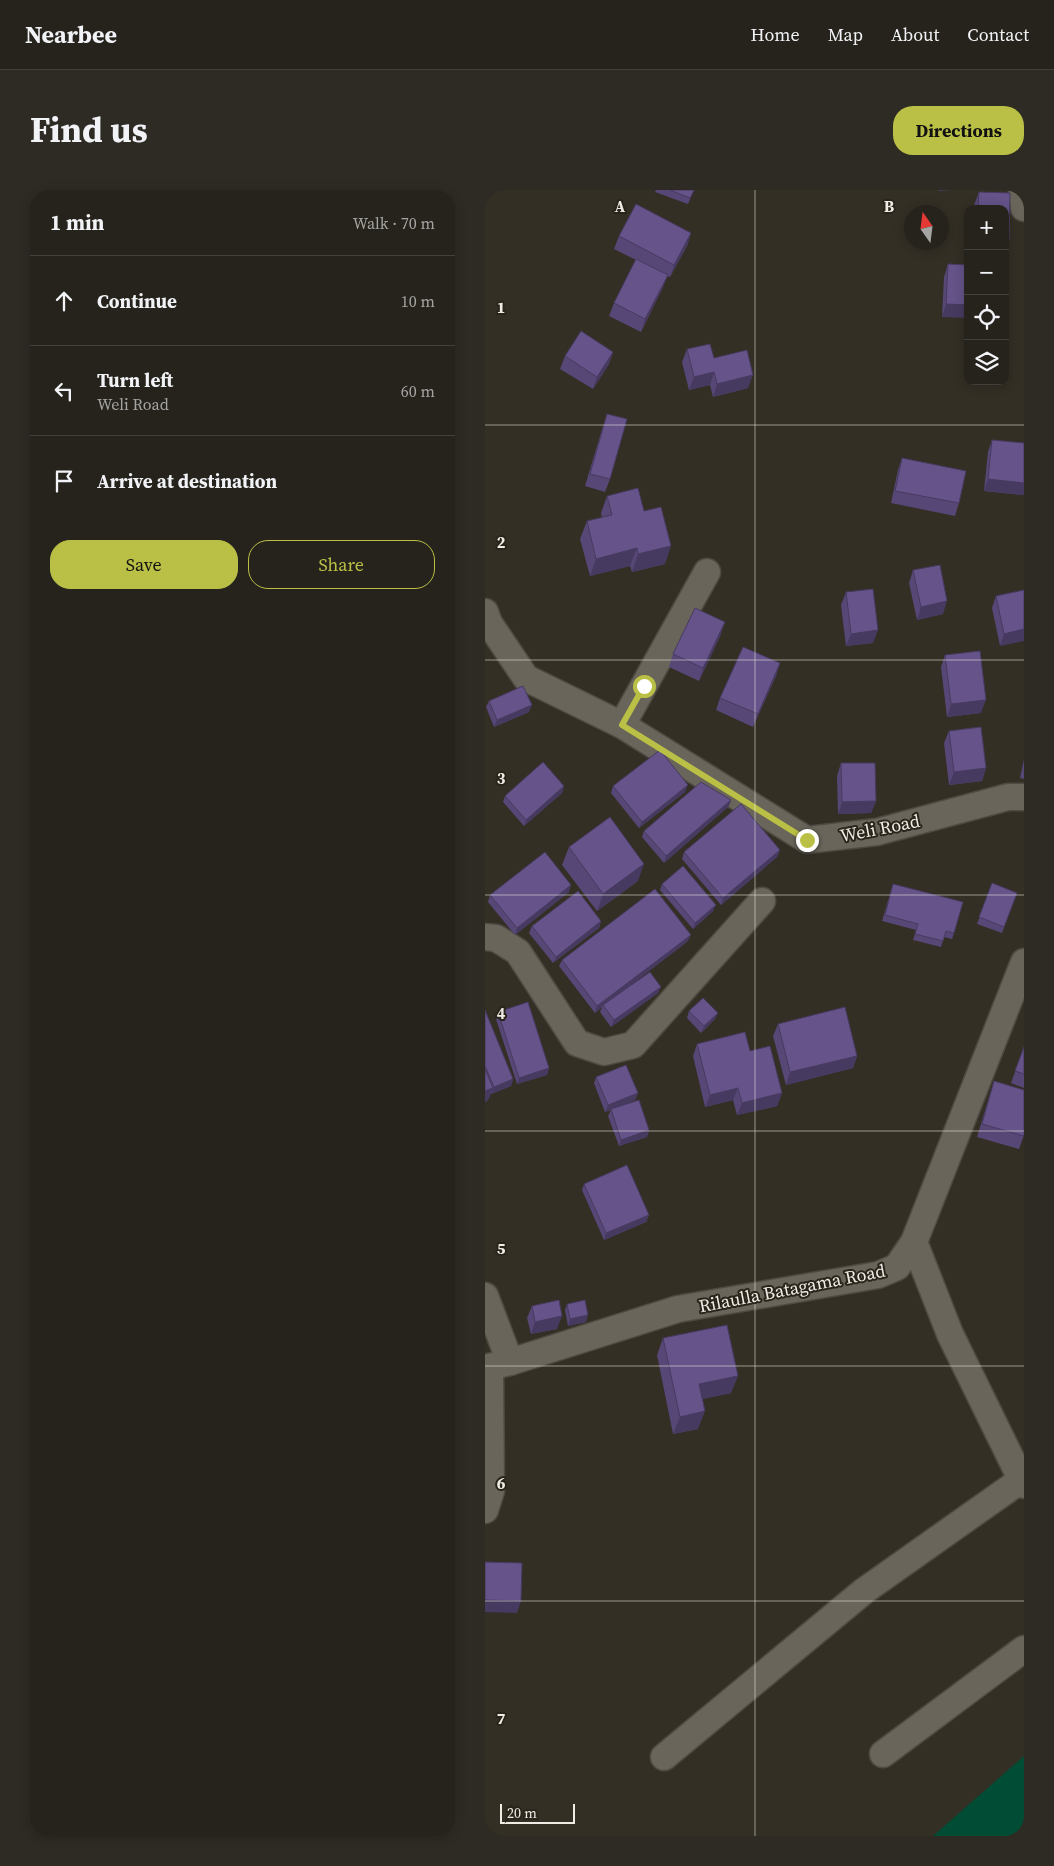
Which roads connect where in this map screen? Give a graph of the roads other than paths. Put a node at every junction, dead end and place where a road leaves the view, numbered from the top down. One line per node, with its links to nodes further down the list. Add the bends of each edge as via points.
1 (1022, 190): 2 (street)
2 (1024, 208)
3 (707, 572): 5 (street)
4 (485, 612): 5 (street, Weli Road, via 526,678)
5 (622, 725): 6 (street, Weli Road, via 807,840 877,832 1008,797)
6 (1024, 797)
7 (762, 901): 8 (street, via 633,1045 604,1052 577,1043 518,952 496,938)
8 (485, 937)
9 (1024, 962): 10 (street, Rilaulla Batagama Road)
10 (914, 1242): 12 (street, Rilaulla Batagama Road, via 897,1267 877,1275 678,1309); 13 (street, via 950,1334)
11 (485, 1296): 12 (street)
12 (495, 1366): 14 (street, via 491,1491)
13 (1022, 1483): 17 (street, via 864,1591)
14 (485, 1510)
15 (1024, 1649): 16 (street)
16 (883, 1754)
17 (664, 1757)

